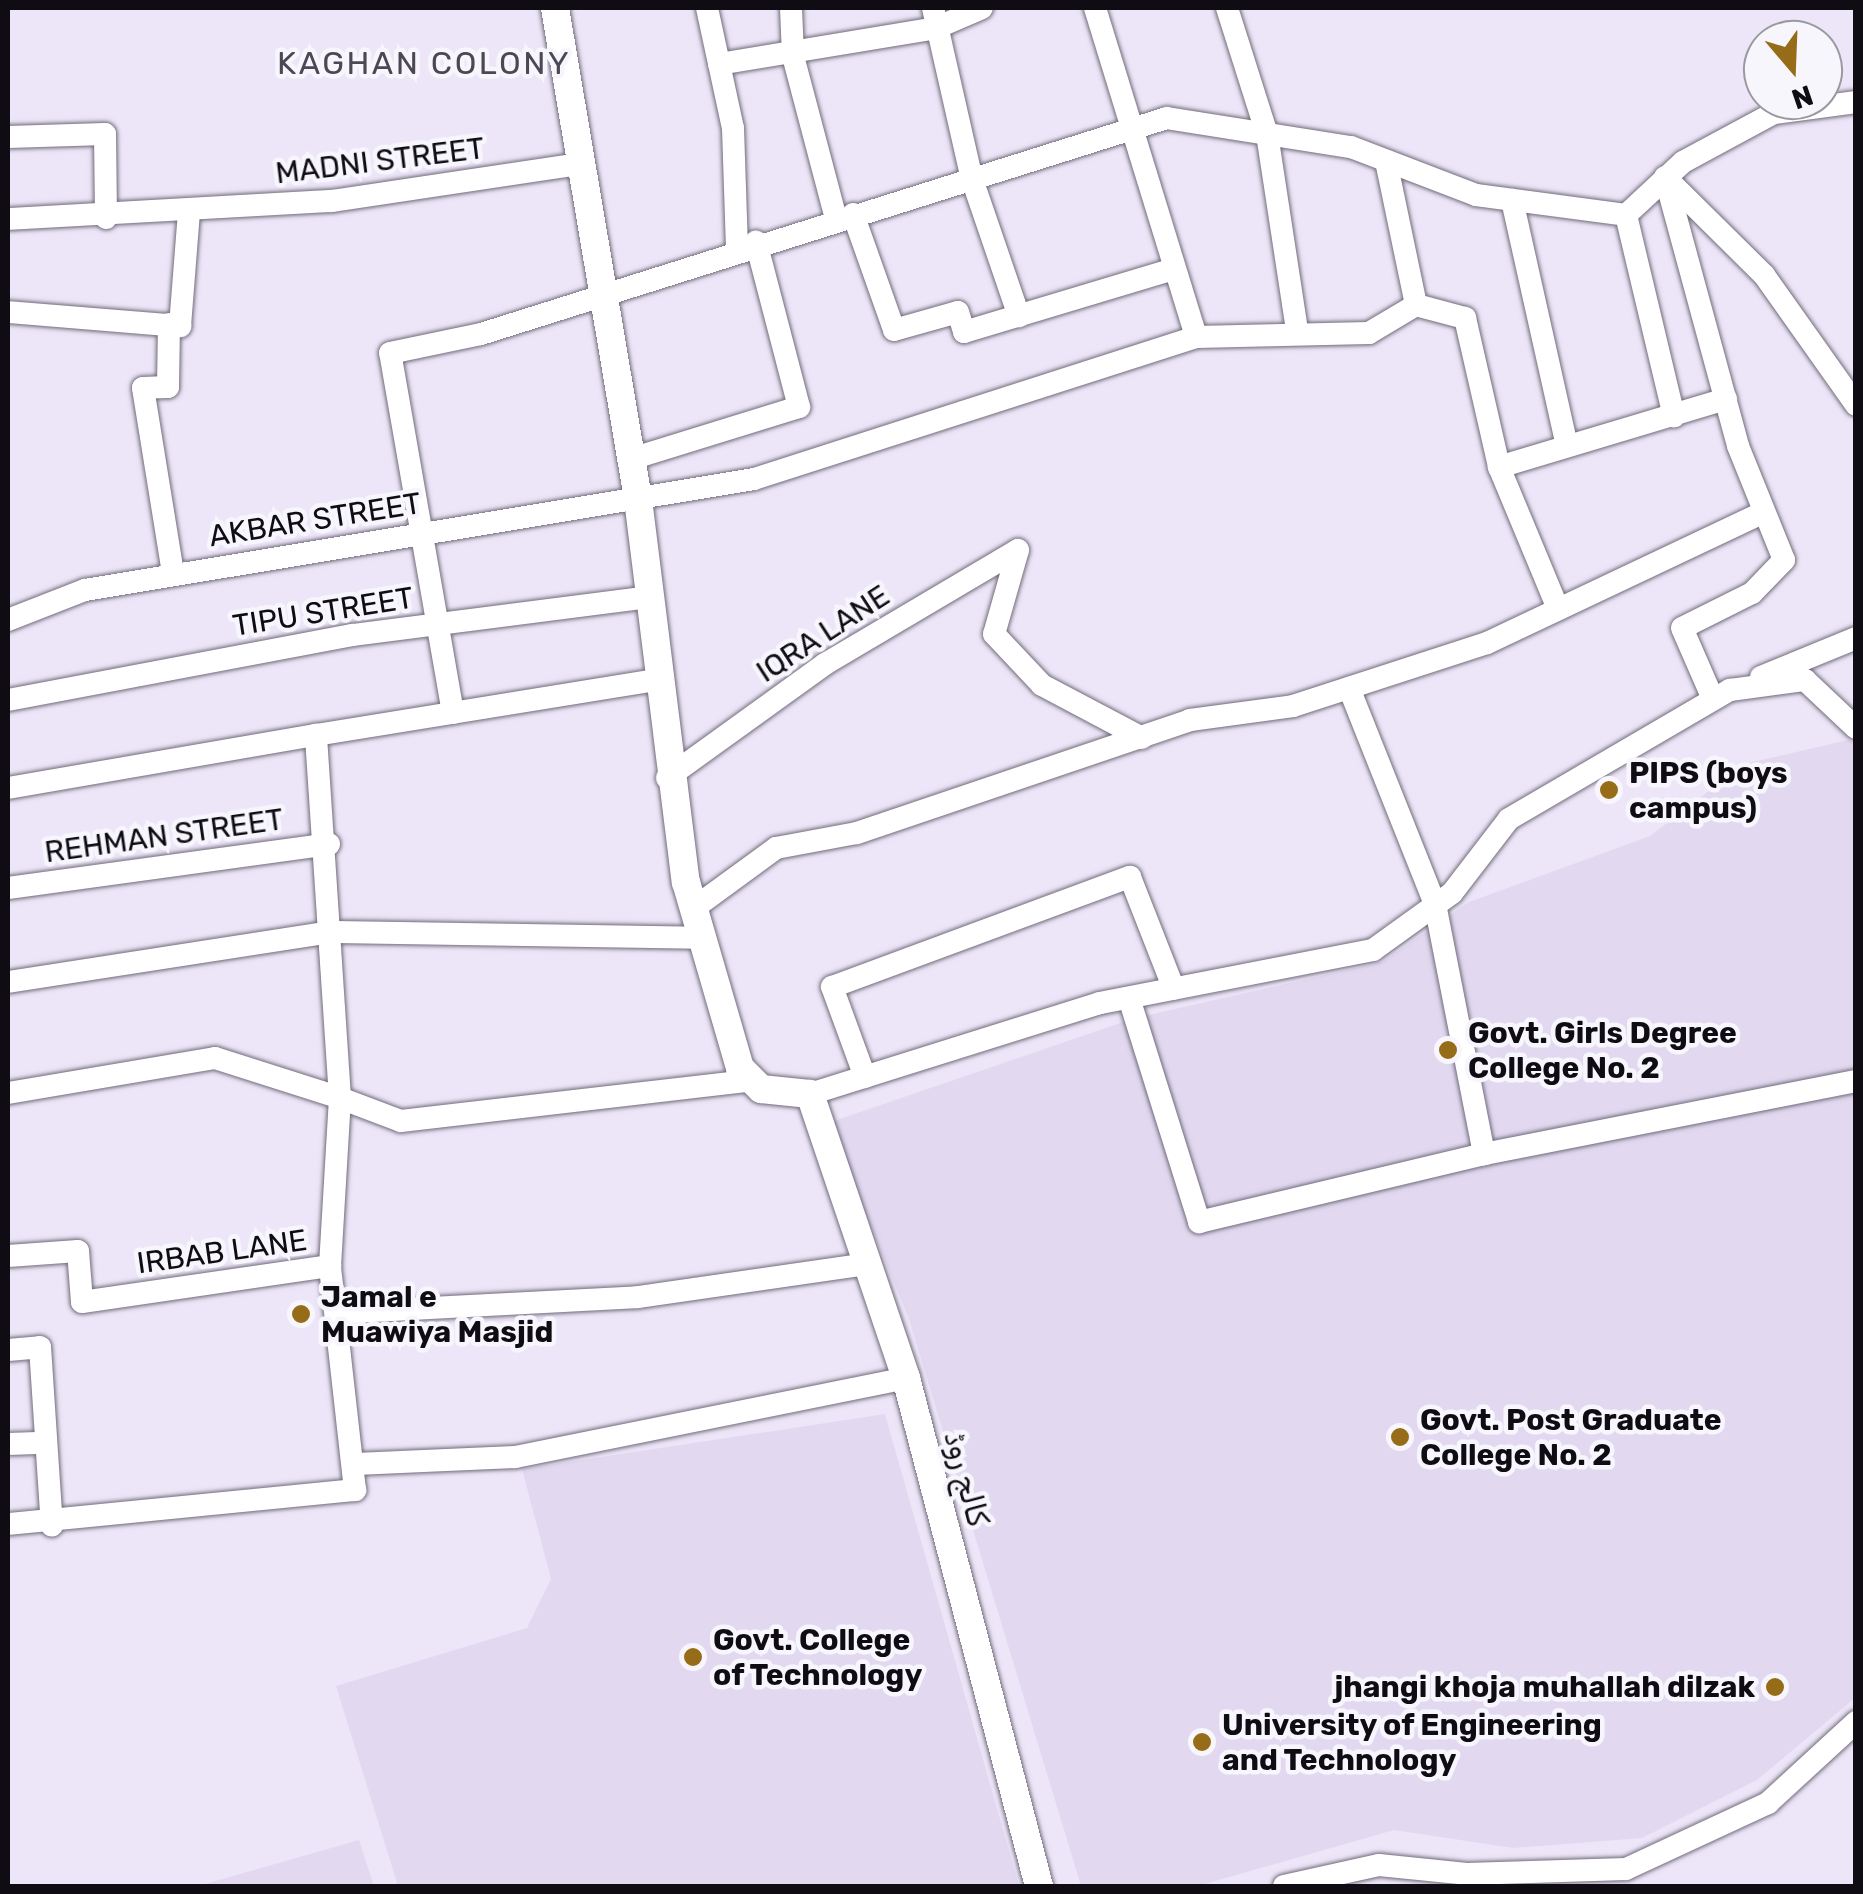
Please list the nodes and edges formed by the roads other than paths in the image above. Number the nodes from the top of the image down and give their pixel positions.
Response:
1 (555, 8) edge
2 (707, 8) edge
3 (792, 8) edge
4 (982, 8) edge
5 (1096, 8) edge
6 (1227, 8) edge
7 (934, 18) edge
8 (794, 56) junction
9 (719, 64) junction
10 (1856, 102) edge
11 (1130, 132) junction
12 (1267, 134) junction
13 (8, 138) edge
14 (1386, 161) junction
15 (578, 164) junction
16 (1665, 177) junction
17 (972, 179) junction
18 (1512, 200) junction
19 (189, 212) junction
20 (1626, 214) junction
21 (844, 216) junction
22 (106, 218) junction
23 (8, 219) edge
24 (747, 245) junction
25 (1174, 269) junction
26 (600, 289) junction
27 (1416, 305) junction
28 (8, 312) edge
29 (1018, 316) junction
30 (169, 324) junction
31 (1297, 330) junction
32 (1196, 338) junction
33 (1726, 399) junction
34 (1856, 404) edge
35 (1674, 416) junction
36 (1566, 442) junction
37 (631, 459) junction
38 (1499, 467) junction
39 (638, 499) junction
40 (1764, 512) junction
41 (423, 532) junction
42 (173, 574) junction
43 (650, 598) junction
44 (1558, 609) junction
45 (8, 620) edge
46 (438, 624) junction
47 (1856, 638) edge
48 (656, 680) junction
49 (1349, 688) junction
50 (1721, 695) junction
51 (8, 700) edge
52 (454, 713) junction
53 (1856, 728) edge
54 (316, 735) junction
55 (1142, 738) junction
56 (667, 778) junction
57 (8, 788) edge
58 (329, 844) junction
59 (8, 888) edge
60 (1435, 904) junction
61 (694, 908) junction
62 (330, 932) junction
63 (704, 938) junction
64 (8, 982) edge
65 (1174, 989) junction
66 (1129, 998) junction
67 (865, 1077) junction
68 (748, 1081) junction
69 (1856, 1081) edge
70 (8, 1092) edge
71 (810, 1094) junction
72 (340, 1098) junction
73 (1484, 1154) junction
74 (8, 1256) edge
75 (868, 1264) junction
76 (330, 1266) junction
77 (336, 1313) junction
78 (8, 1350) edge
79 (906, 1378) junction
80 (44, 1443) junction
81 (8, 1444) edge
82 (354, 1464) junction
83 (8, 1524) edge
84 (52, 1526) junction
85 (1856, 1722) edge
86 (1040, 1886) edge
87 (1284, 1886) edge

1 - 15 street
2 - 9 street
3 - 8 street
4 - 7 street
5 - 11 street
6 - 12 street
7 - 8 street
7 - 17 street
8 - 9 street
8 - 21 street
9 - 24 street
10 - 16 street
11 - 12 street
11 - 17 street
11 - 25 street
12 - 14 street
12 - 31 street
13 - 22 street
14 - 18 street
14 - 27 street
15 - 19 street, MADNI STREET
15 - 26 street
16 - 20 street
16 - 33 street
16 - 34 street
17 - 21 street
17 - 29 street
18 - 20 street
18 - 36 street
19 - 22 street, MADNI STREET
19 - 30 street
20 - 35 street
21 - 24 street
21 - 29 street
22 - 23 street, MADNI STREET
24 - 26 street
24 - 37 street
25 - 29 street
25 - 32 street
26 - 37 street
26 - 41 street
27 - 31 street, AKBAR STREET
27 - 38 street
28 - 30 street
30 - 42 street
31 - 32 street, AKBAR STREET
32 - 39 street, AKBAR STREET
33 - 35 street
33 - 40 street
35 - 36 street
36 - 38 street
37 - 39 street
38 - 44 street
39 - 41 street, AKBAR STREET
39 - 43 street
40 - 44 street
40 - 50 street
41 - 42 street, AKBAR STREET
41 - 46 street
42 - 45 street, AKBAR STREET
43 - 46 street, TIPU STREET
43 - 48 street
44 - 49 street
46 - 51 street, TIPU STREET
46 - 52 street
47 - 50 street
48 - 52 street
48 - 56 street
49 - 55 street
49 - 60 street
50 - 53 street
50 - 60 street
52 - 54 street
54 - 57 street
54 - 58 street, IRBAB LANE
55 - 56 street, IQRA LANE
55 - 61 street
56 - 61 street
58 - 59 street, REHMAN STREET
58 - 62 street, IRBAB LANE
60 - 65 street
60 - 73 street
61 - 63 street
62 - 63 street
62 - 64 street
62 - 72 street, IRBAB LANE
63 - 68 street
65 - 66 street
65 - 67 street
66 - 67 street
66 - 73 street
67 - 71 street
68 - 71 street
68 - 72 street
69 - 73 street
70 - 72 street
71 - 75 street, کالج روڈ
72 - 76 street, IRBAB LANE
74 - 76 street, IRBAB LANE
75 - 77 street
75 - 79 street, کالج روڈ
76 - 77 street
77 - 82 street
78 - 80 street
79 - 82 street
79 - 86 street, کالج روڈ
80 - 81 street
80 - 84 street
82 - 84 street
83 - 84 street
85 - 87 street

